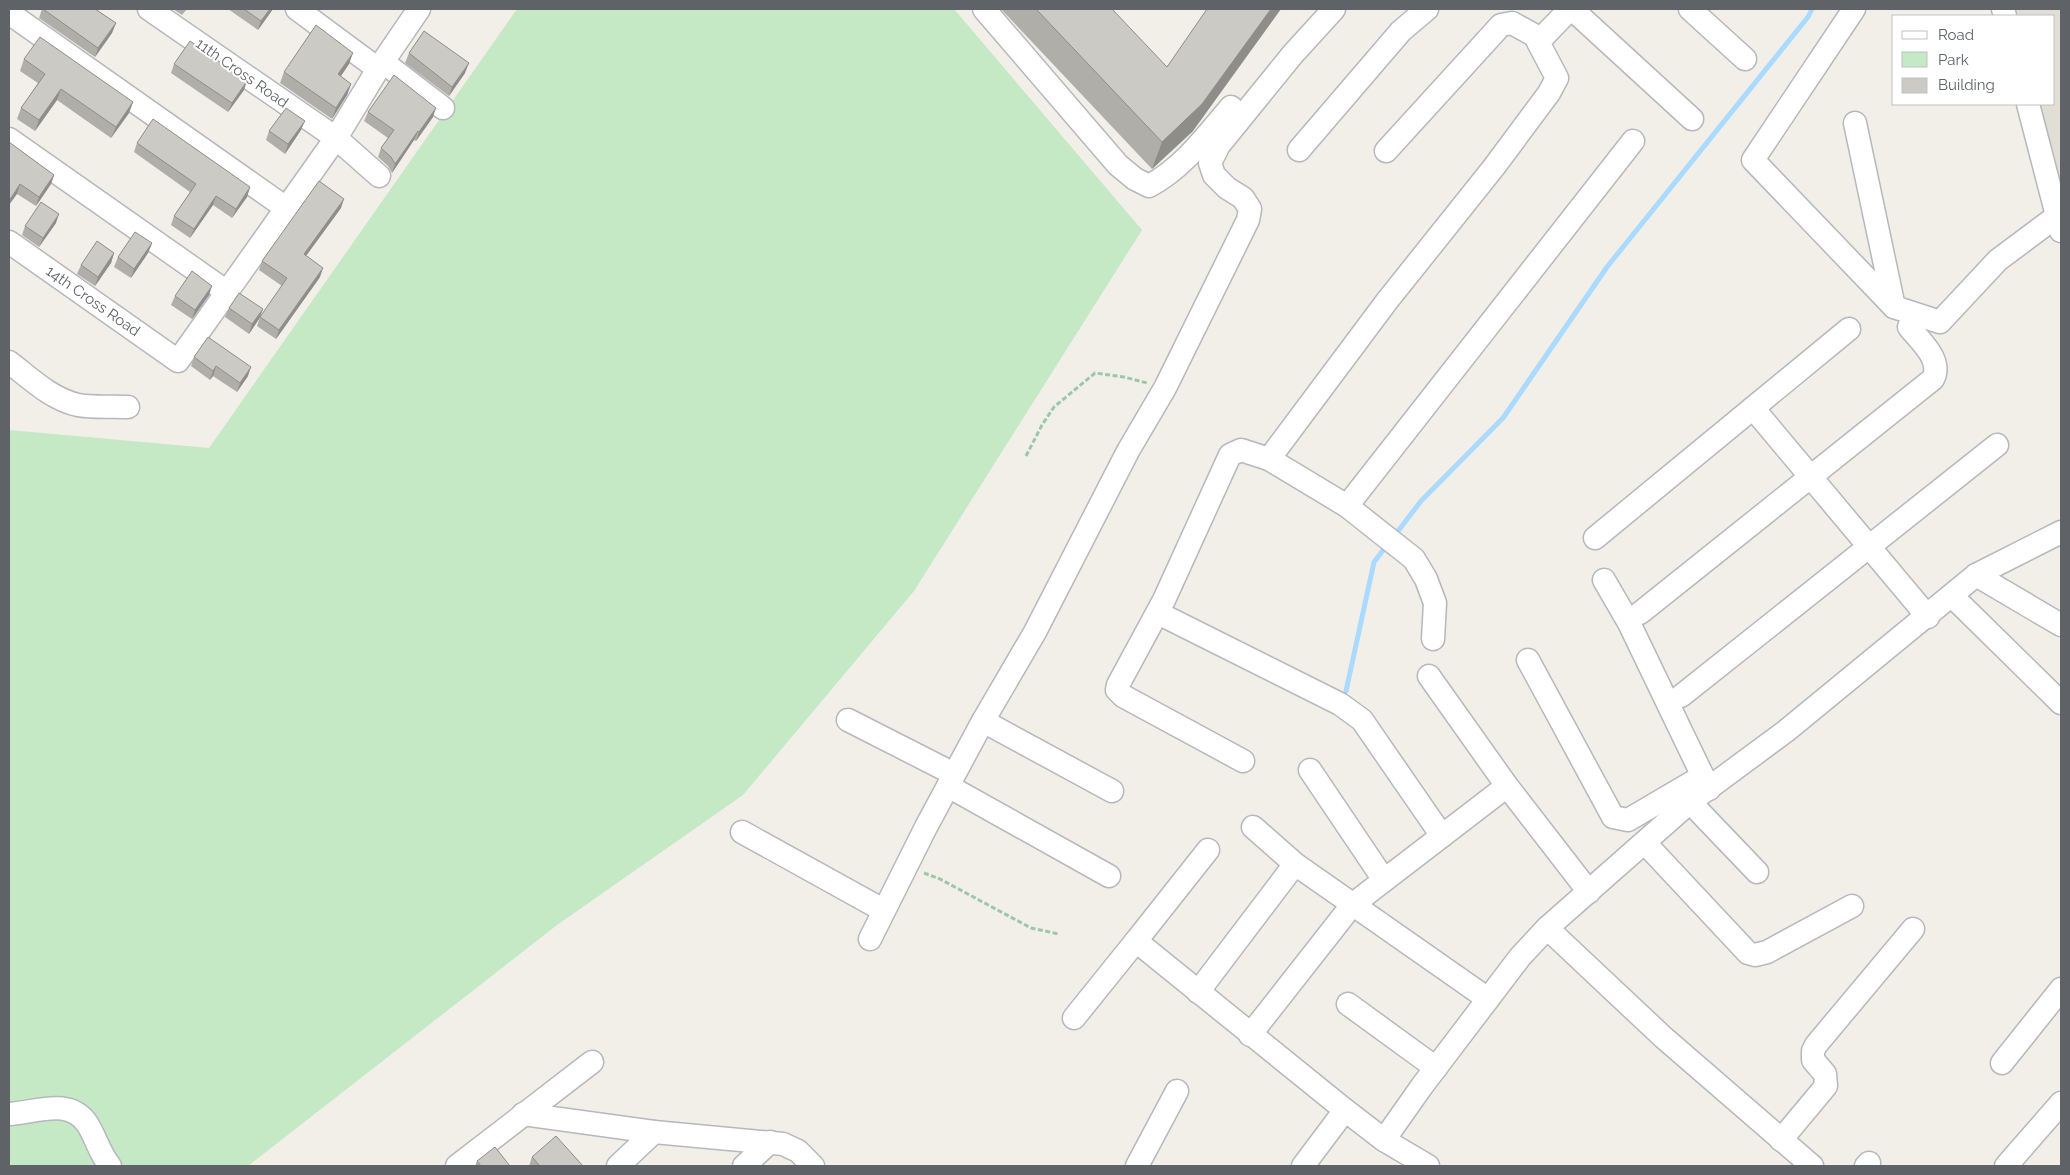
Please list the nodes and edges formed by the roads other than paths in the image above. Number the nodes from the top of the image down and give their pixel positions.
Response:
1 (149, 9) edge
2 (297, 9) edge
3 (419, 9) edge
4 (984, 9) edge
5 (1313, 9) edge
6 (1334, 9) edge
7 (1427, 9) edge
8 (1571, 9) edge
9 (1690, 9) edge
10 (1854, 9) edge
11 (9, 13) edge
12 (1541, 39) junction
13 (1745, 59) dead end
14 (380, 65) junction
15 (2028, 105) edge
16 (443, 108) dead end
17 (1692, 119) dead end
18 (1855, 123) dead end
19 (336, 138) junction
20 (9, 139) edge
21 (1633, 141) dead end
22 (1299, 150) dead end
23 (1386, 151) dead end
24 (378, 176) dead end
25 (286, 208) junction
26 (2059, 224) edge
27 (9, 242) edge
28 (227, 292) junction
29 (1894, 306) junction
30 (1909, 327) dead end
31 (1849, 329) dead end
32 (9, 362) edge
33 (128, 407) dead end
34 (1753, 408) junction
35 (1997, 445) dead end
36 (1269, 459) junction
37 (1810, 476) junction
38 (1347, 506) junction
39 (2061, 532) edge
40 (1595, 538) dead end
41 (1869, 547) junction
42 (1976, 575) junction
43 (1604, 580) dead end
44 (1952, 596) junction
45 (1158, 613) junction
46 (1640, 613) dead end
47 (1928, 617) junction
48 (2060, 621) edge
49 (1433, 639) dead end
50 (1528, 660) dead end
51 (1429, 676) dead end
52 (1682, 696) dead end
53 (2061, 703) edge
54 (848, 720) dead end
55 (983, 720) junction
56 (1242, 761) dead end
57 (1310, 770) dead end
58 (951, 779) junction
59 (1706, 782) junction
60 (1507, 786) junction
61 (1112, 791) dead end
62 (1690, 802) junction
63 (1253, 827) dead end
64 (742, 832) dead end
65 (1442, 836) junction
66 (1644, 843) junction
67 (1208, 850) dead end
68 (1295, 864) junction
69 (1757, 872) dead end
70 (1109, 876) dead end
71 (1384, 880) junction
72 (1589, 892) junction
73 (1352, 904) junction
74 (1852, 906) dead end
75 (883, 910) junction
76 (1547, 928) junction
77 (1914, 929) dead end
78 (870, 939) dead end
79 (1136, 941) junction
80 (1198, 992) junction
81 (2060, 992) edge
82 (1488, 999) junction
83 (1348, 1004) dead end
84 (1074, 1018) dead end
85 (1250, 1035) junction
86 (592, 1062) dead end
87 (2002, 1063) dead end
88 (1436, 1068) junction
89 (1177, 1091) dead end
90 (1345, 1110) junction
91 (9, 1114) edge
92 (524, 1114) junction
93 (2057, 1115) edge
94 (654, 1132) junction
95 (1384, 1140) junction
96 (1782, 1140) junction
97 (770, 1142) junction
98 (460, 1165) edge
99 (110, 1166) edge
100 (618, 1166) edge
101 (744, 1166) edge
102 (813, 1166) edge
103 (1137, 1166) edge
104 (1303, 1166) edge
105 (1428, 1166) edge
106 (1812, 1166) edge
107 (2006, 1166) edge

1 - 19 street, 11th Cross Road
2 - 14 street
3 - 14 street
4 - 5 street
6 - 55 street
7 - 22 street
8 - 12 street
8 - 17 street
9 - 13 street
10 - 29 street
11 - 25 street
12 - 23 street
12 - 36 street
14 - 16 street
14 - 19 street
15 - 26 street
18 - 29 street
19 - 24 street, 11th Cross Road
19 - 25 street
20 - 28 street
21 - 38 street
25 - 28 street
26 - 29 street
27 - 28 street, 14th Cross Road
30 - 37 street
31 - 34 street
32 - 33 street
34 - 37 street
34 - 40 street
35 - 41 street
36 - 38 street
36 - 45 street
37 - 41 street
37 - 46 street
38 - 49 street
39 - 42 street
41 - 47 street
41 - 52 street
42 - 44 street
42 - 48 street
43 - 59 street
44 - 47 street
44 - 53 street
45 - 56 street
45 - 65 street
47 - 59 street
50 - 59 street
51 - 60 street
54 - 58 street
55 - 58 street
55 - 61 street
57 - 71 street
58 - 70 street
58 - 75 street
59 - 62 street
60 - 65 street
60 - 72 street
62 - 66 street
62 - 69 street
63 - 68 street
64 - 75 street
65 - 71 street
66 - 72 street
66 - 74 street
67 - 79 street
68 - 73 street
68 - 80 street
71 - 73 street
72 - 76 street
73 - 82 street
73 - 85 street
75 - 78 street
76 - 82 street
76 - 96 street
77 - 96 street
79 - 80 street
79 - 84 street
80 - 85 street
81 - 87 street
82 - 88 street
83 - 88 street
85 - 90 street
86 - 92 street
88 - 95 street
89 - 103 street
90 - 95 street
90 - 104 street
91 - 99 street
92 - 94 street
92 - 98 street
93 - 107 street
94 - 97 street
94 - 100 street
95 - 105 street
96 - 106 street
97 - 101 street
97 - 102 street

